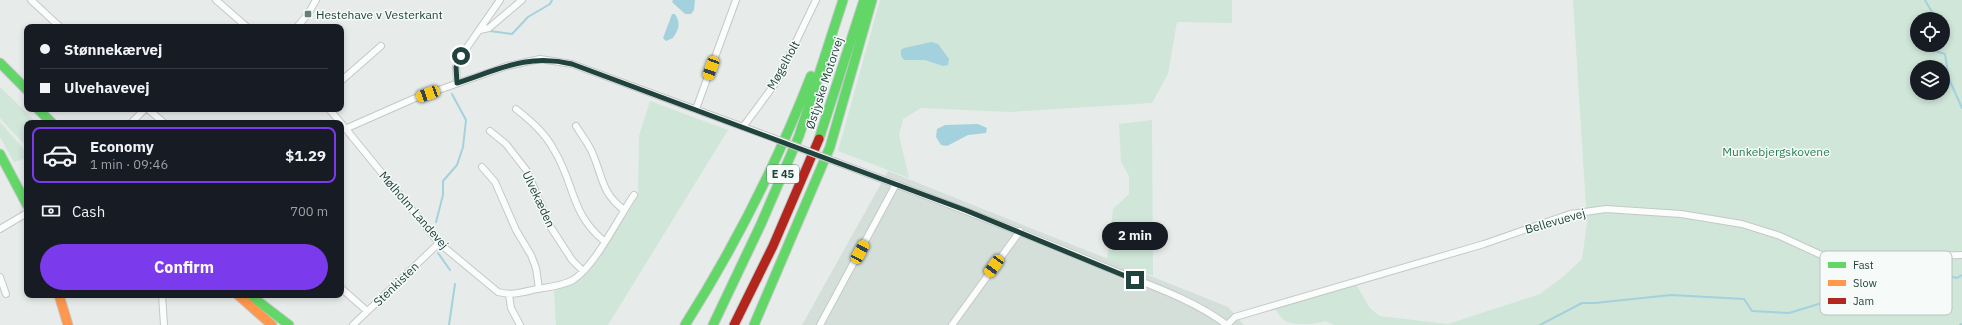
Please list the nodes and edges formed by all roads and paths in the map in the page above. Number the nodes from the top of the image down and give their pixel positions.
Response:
1 (31, 0) edge
2 (216, 0) edge
3 (316, 0) edge
4 (500, 0) edge
5 (522, 0) edge
6 (736, 0) edge
7 (816, 0) edge
8 (843, 0) edge
9 (864, 0) edge
10 (872, 0) edge
11 (837, 17) junction
12 (57, 24) edge
13 (244, 24) edge
14 (300, 24) edge
15 (480, 30) junction
16 (381, 46) dead end
17 (0, 63) edge
18 (0, 71) edge
19 (344, 78) edge
20 (457, 83) junction
21 (24, 87) edge
22 (24, 95) edge
23 (516, 109) dead end
24 (696, 109) junction
25 (41, 112) edge
26 (48, 112) edge
27 (143, 112) edge
28 (151, 112) edge
29 (331, 112) edge
30 (49, 120) edge
31 (56, 120) edge
32 (134, 120) edge
33 (160, 120) edge
34 (338, 120) edge
35 (344, 124) edge
36 (576, 126) dead end
37 (344, 127) edge
38 (743, 127) junction
39 (490, 131) dead end
40 (0, 154) edge
41 (482, 167) dead end
42 (896, 184) junction
43 (634, 195) dead end
44 (24, 199) edge
45 (624, 210) junction
46 (24, 215) edge
47 (0, 229) edge
48 (1020, 231) junction
49 (604, 241) junction
50 (439, 243) junction
51 (1820, 254) edge
52 (1952, 255) edge
53 (1962, 255) edge
54 (583, 271) junction
55 (0, 276) edge
56 (539, 289) junction
57 (344, 291) edge
58 (6, 294) dead end
59 (509, 295) junction
60 (60, 298) edge
61 (162, 298) edge
62 (241, 298) edge
63 (254, 298) edge
64 (367, 311) junction
65 (68, 325) edge
66 (164, 325) edge
67 (272, 325) edge
68 (289, 325) edge
69 (353, 325) edge
70 (520, 325) edge
71 (685, 325) edge
72 (713, 325) edge
73 (734, 325) edge
74 (754, 325) edge
75 (820, 325) edge
76 (952, 325) edge
77 (1227, 325) edge

1 - 12 street
2 - 13 street
3 - 14 street
4 - 15 street
5 - 15 street
6 - 24 street
7 - 38 street, Møgelholt
8 - 11 main road, Østjyske Motorvej / E 45
9 - 73 main road, Østjyske Motorvej / E 45
10 - 74 main road
11 - 71 main road
11 - 72 main road, Østjyske Motorvej / E 45
15 - 20 street
16 - 19 street
17 - 21 main road
18 - 22 main road
20 - 24 street
20 - 35 street
23 - 49 street
24 - 38 street
25 - 30 main road
26 - 31 main road
27 - 32 street
28 - 33 street
29 - 34 street, Mølholm Landevej
36 - 45 street
37 - 50 street, Mølholm Landevej
38 - 42 street, bridge
39 - 54 street, Ulvekæden
40 - 44 main road
41 - 56 street
42 - 48 street
42 - 75 street
43 - 45 street
45 - 49 street
46 - 47 street
48 - 76 street
48 - 77 street
49 - 54 street
50 - 59 street, Mølholm Landevej
50 - 64 street, Stenkisten
51 - 77 street, Bellevuevej
52 - 53 street, Bellevuevej
54 - 56 street
55 - 58 street
56 - 59 street
57 - 64 street
59 - 70 street
60 - 65 main road
61 - 66 street
62 - 67 main road
63 - 68 main road
64 - 69 street, Stenkisten

